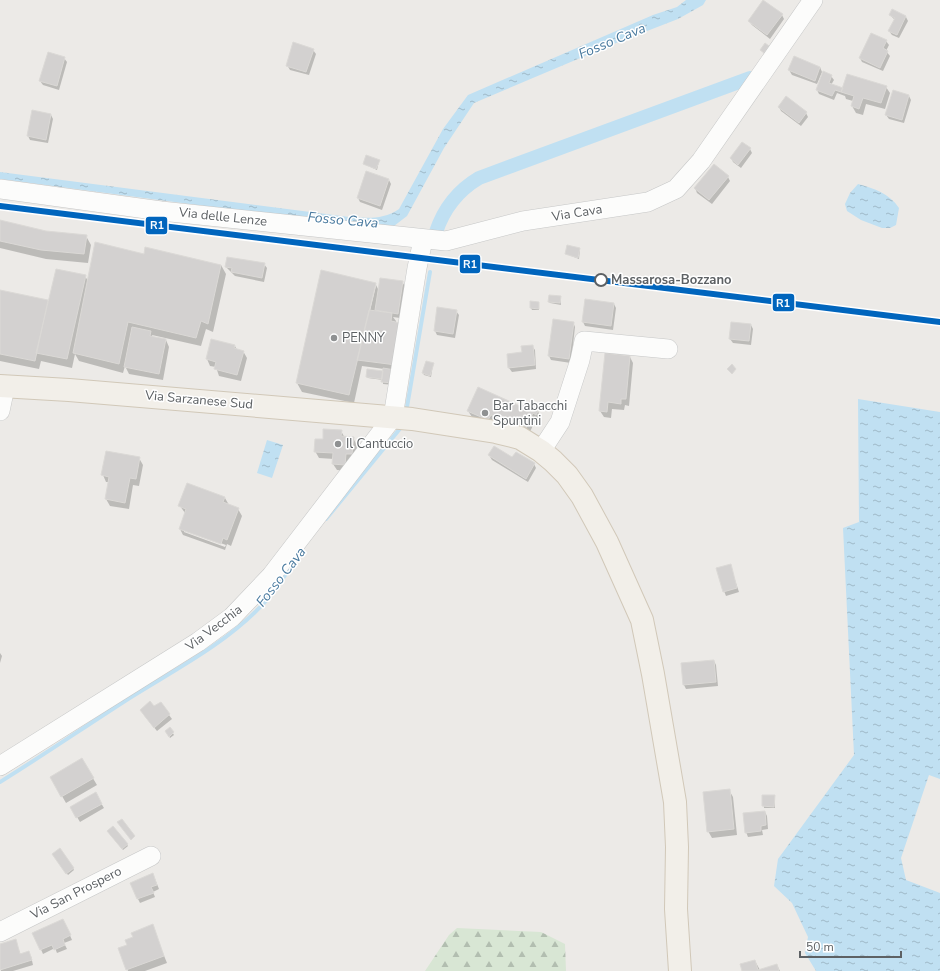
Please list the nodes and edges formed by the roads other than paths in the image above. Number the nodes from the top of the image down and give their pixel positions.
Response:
1 (813, 0) edge
2 (0, 189) edge
3 (423, 240) junction
4 (668, 349) dead end
5 (3, 387) edge
6 (0, 411) edge
7 (401, 418) junction
8 (541, 451) junction
9 (0, 766) edge
10 (151, 856) dead end
11 (0, 932) edge
12 (680, 971) edge

1 - 3 street, Via Cava
2 - 3 street, Via delle Lenze
3 - 7 street
4 - 8 street
5 - 6 street
5 - 7 main road, Via Sarzanese Sud
7 - 8 main road, Via Sarzanese Sud
7 - 9 street, Via Vecchia
8 - 12 main road, Via Sarzanese Sud
10 - 11 street, Via San Prospero

